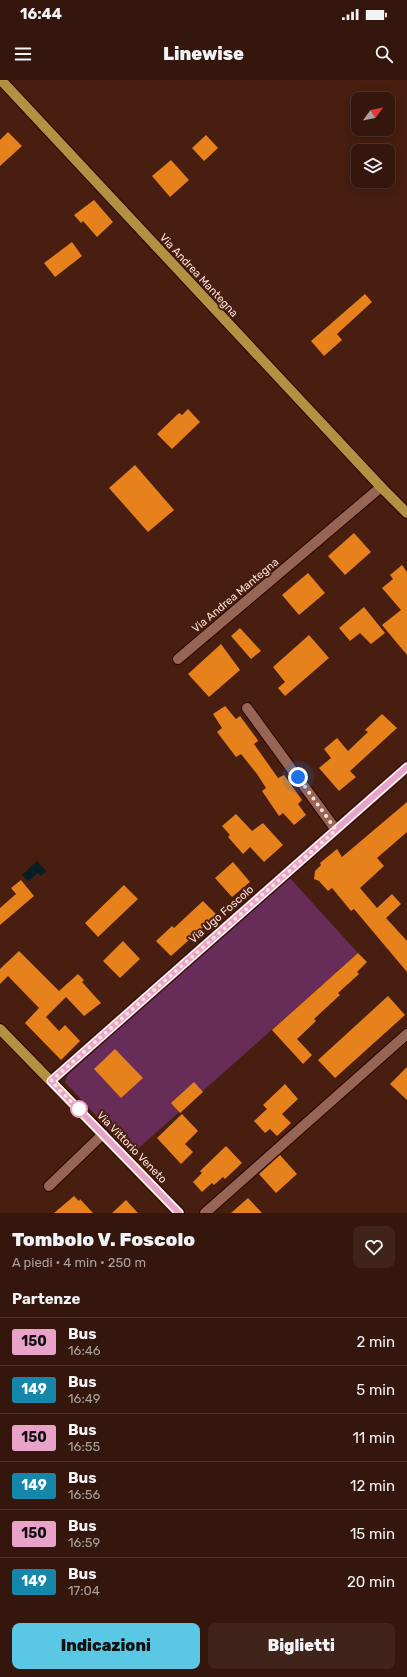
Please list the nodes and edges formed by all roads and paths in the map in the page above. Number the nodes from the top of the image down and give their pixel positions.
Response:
1 (1, 80) edge
2 (381, 487) junction
3 (407, 513) edge
4 (178, 659) dead end
5 (246, 708) dead end
6 (407, 767) edge
7 (336, 830) junction
8 (0, 1029) edge
9 (407, 1034) edge
10 (51, 1081) junction
11 (103, 1134) junction
12 (49, 1186) dead end
13 (179, 1213) edge
14 (205, 1213) edge

1 - 2 main road, Via Andrea Mantegna
2 - 3 main road, Via Andrea Mantegna
2 - 4 street, Via Andrea Mantegna
5 - 7 street
6 - 7 street, Via Ugo Foscolo
7 - 10 street, Via Ugo Foscolo
8 - 10 main road, Via Vittorio Veneto
9 - 14 street
10 - 11 main road, Via Vittorio Veneto
11 - 12 street
11 - 13 main road, Via Vittorio Veneto

